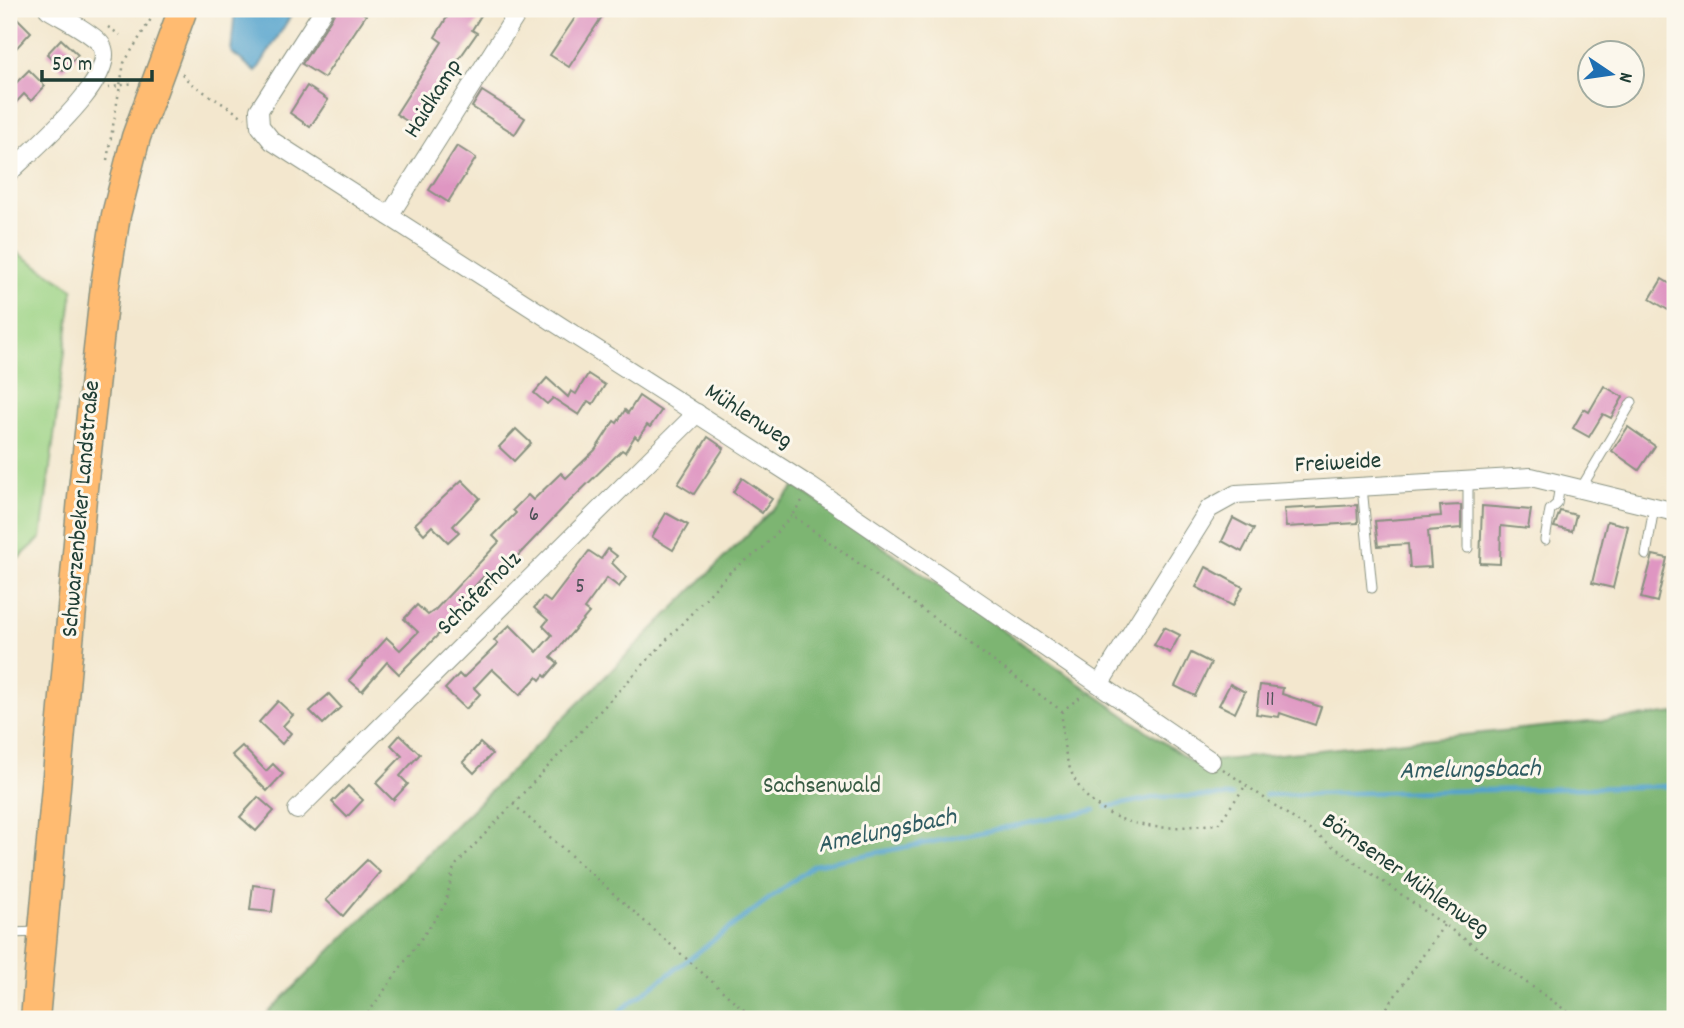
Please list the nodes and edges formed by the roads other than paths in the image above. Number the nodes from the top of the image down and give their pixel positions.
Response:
1 (48, 9) edge
2 (183, 9) edge
3 (324, 9) edge
4 (520, 9) edge
5 (9, 173) edge
6 (389, 216) junction
7 (1632, 402) dead end
8 (697, 413) junction
9 (1468, 481) junction
10 (1560, 484) junction
11 (1362, 487) junction
12 (1580, 489) junction
13 (1654, 507) junction
14 (1675, 512) edge
15 (1545, 540) dead end
16 (1468, 548) dead end
17 (1646, 555) dead end
18 (1372, 588) dead end
19 (1100, 683) junction
20 (1211, 761) road end
21 (297, 810) dead end
22 (44, 932) junction
23 (9, 933) edge
24 (35, 1019) edge

1 - 5 street
2 - 22 main road, Schwarzenbeker Landstraße
3 - 6 street, Mühlenweg
4 - 6 street, Haidkamp
6 - 8 street, Mühlenweg
7 - 12 lane
8 - 19 street, Mühlenweg
8 - 21 street, Schäferholz
9 - 10 street, Freiweide
9 - 11 street, Freiweide
9 - 16 lane
10 - 12 street, Freiweide
10 - 15 lane
11 - 18 lane
11 - 19 street, Freiweide
12 - 13 street, Freiweide
13 - 14 street, Freiweide
13 - 17 lane
19 - 20 street, Mühlenweg
22 - 23 lane
22 - 24 main road, Schwarzenbeker Landstraße

